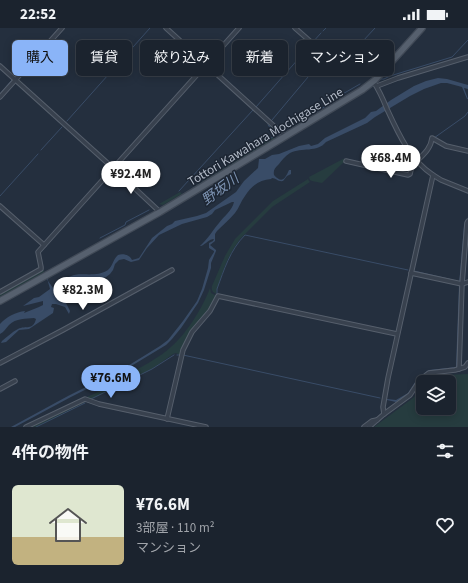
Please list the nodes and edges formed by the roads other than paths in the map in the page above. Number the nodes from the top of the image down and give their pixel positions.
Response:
1 (62, 28) edge
2 (166, 28) edge
3 (239, 28) edge
4 (295, 28) edge
5 (422, 28) edge
6 (179, 40) edge
7 (309, 40) edge
8 (224, 44) edge
9 (468, 57) edge
10 (0, 66) edge
11 (195, 76) edge
12 (219, 76) edge
13 (15, 80) junction
14 (373, 81) junction
15 (378, 88) junction
16 (0, 97) edge
17 (285, 136) junction
18 (468, 151) edge
19 (415, 159) junction
20 (346, 161) dead end
21 (113, 168) junction
22 (432, 175) junction
23 (468, 191) edge
24 (0, 206) edge
25 (160, 212) junction
26 (468, 221) edge
27 (44, 245) junction
28 (172, 270) dead end
29 (410, 273) junction
30 (468, 282) edge
31 (462, 284) junction
32 (0, 292) edge
33 (0, 301) edge
34 (397, 334) junction
35 (0, 363) edge
36 (468, 363) edge
37 (459, 369) junction
38 (15, 381) dead end
39 (0, 389) edge
40 (384, 414) junction
41 (167, 419) junction
42 (377, 420) junction
43 (26, 427) edge
44 (206, 427) edge
45 (364, 427) edge
46 (369, 427) edge

1 - 13 street
2 - 6 street
3 - 8 street
4 - 7 street
5 - 14 main road, Tottori Kawahara Mochigase Line
9 - 15 street
10 - 13 street
11 - 21 street
12 - 17 street
13 - 16 street
13 - 21 street
14 - 15 street
14 - 17 main road, Tottori Kawahara Mochigase Line
15 - 19 street
17 - 25 main road, Tottori Kawahara Mochigase Line
18 - 19 street
19 - 20 street
19 - 22 street
21 - 25 street
21 - 27 street
22 - 23 street
22 - 29 street
24 - 27 street
25 - 33 main road, Tottori Kawahara Mochigase Line
26 - 31 street
27 - 32 street
28 - 35 street
29 - 31 street
29 - 34 street
30 - 31 street
31 - 37 street
34 - 40 street
34 - 41 street
36 - 37 street
37 - 40 street
38 - 39 street
40 - 42 street
41 - 43 street
41 - 44 street
42 - 45 street
42 - 46 street

